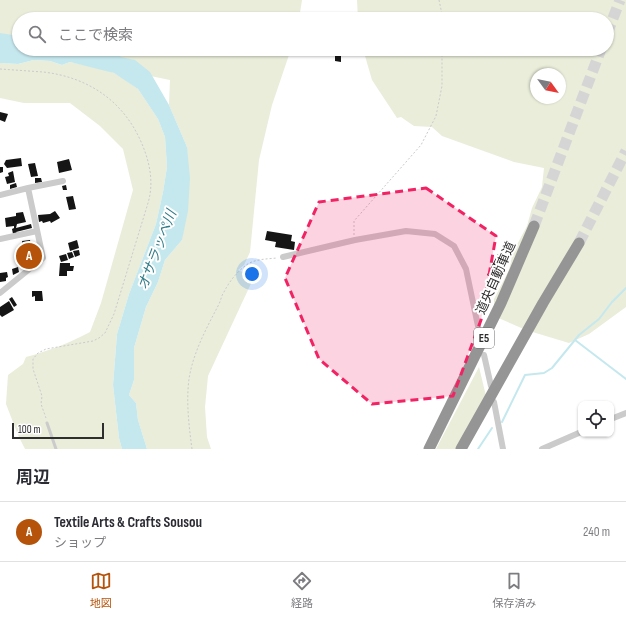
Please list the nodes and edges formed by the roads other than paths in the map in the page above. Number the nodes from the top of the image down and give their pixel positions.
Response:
1 (63, 181) dead end
2 (28, 188) junction
3 (0, 195) edge
4 (534, 226) tunnel mouth
5 (37, 231) junction
6 (0, 239) edge
7 (579, 243) tunnel mouth
8 (283, 257) road end
9 (0, 293) edge
10 (479, 331) dead end
11 (484, 355) dead end
12 (491, 386) dead end
13 (494, 402) dead end
14 (626, 413) edge
15 (614, 418) edge
16 (47, 423) road end
17 (578, 433) edge
18 (56, 449) edge
19 (429, 449) edge
20 (461, 449) edge
21 (503, 449) edge
22 (542, 449) edge

1 - 2 street
2 - 3 street
2 - 5 street
4 - 19 highway, 道央自動車道 / E5
5 - 6 street
5 - 9 street
7 - 20 highway
8 - 10 street
11 - 12 street
13 - 21 street
14 - 15 street
16 - 18 lane
17 - 22 street

